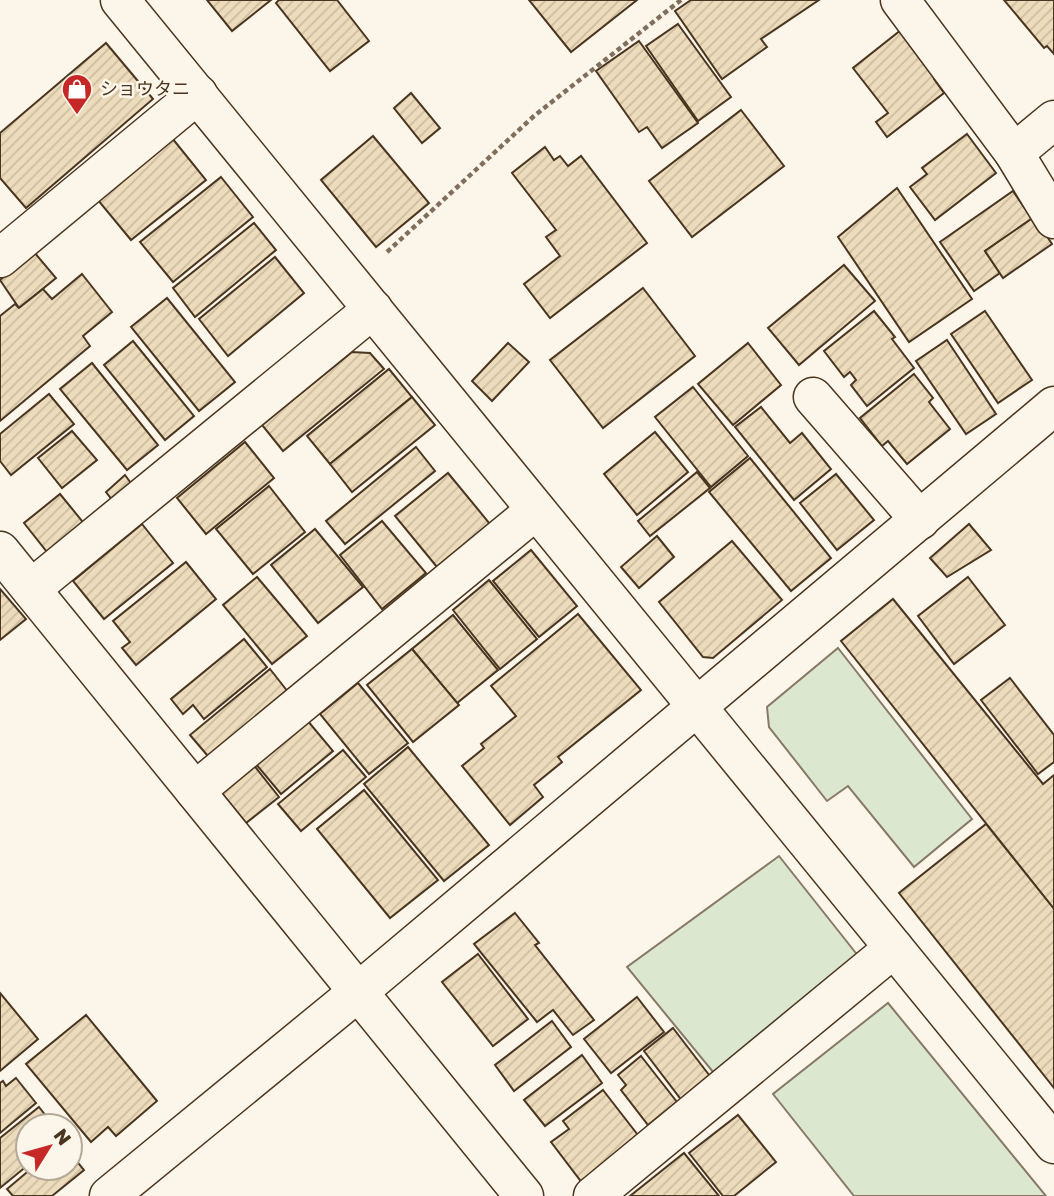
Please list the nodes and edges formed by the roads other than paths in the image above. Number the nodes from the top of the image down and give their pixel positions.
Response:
1 (120, 0) edge
2 (900, 0) edge
3 (198, 94) junction
4 (1054, 120) edge
5 (1014, 153) junction
6 (1054, 219) edge
7 (0, 258) edge
8 (363, 296) junction
9 (813, 397) dead end
10 (1054, 406) edge
11 (536, 510) junction
12 (920, 520) junction
13 (0, 551) edge
14 (30, 589) junction
15 (697, 708) junction
16 (195, 791) junction
17 (894, 948) junction
18 (358, 992) junction
19 (1054, 1144) edge
20 (109, 1196) edge
21 (524, 1196) edge
22 (593, 1196) edge

1 - 3 street
2 - 5 street
3 - 7 street
3 - 8 street
4 - 5 street
5 - 6 street
8 - 11 street
8 - 14 street
9 - 12 street
10 - 12 street
11 - 15 street
11 - 16 street
12 - 15 street
13 - 14 street
14 - 16 street
15 - 17 street
15 - 18 street
16 - 18 street
17 - 19 street
17 - 22 street
18 - 20 street
18 - 21 street

